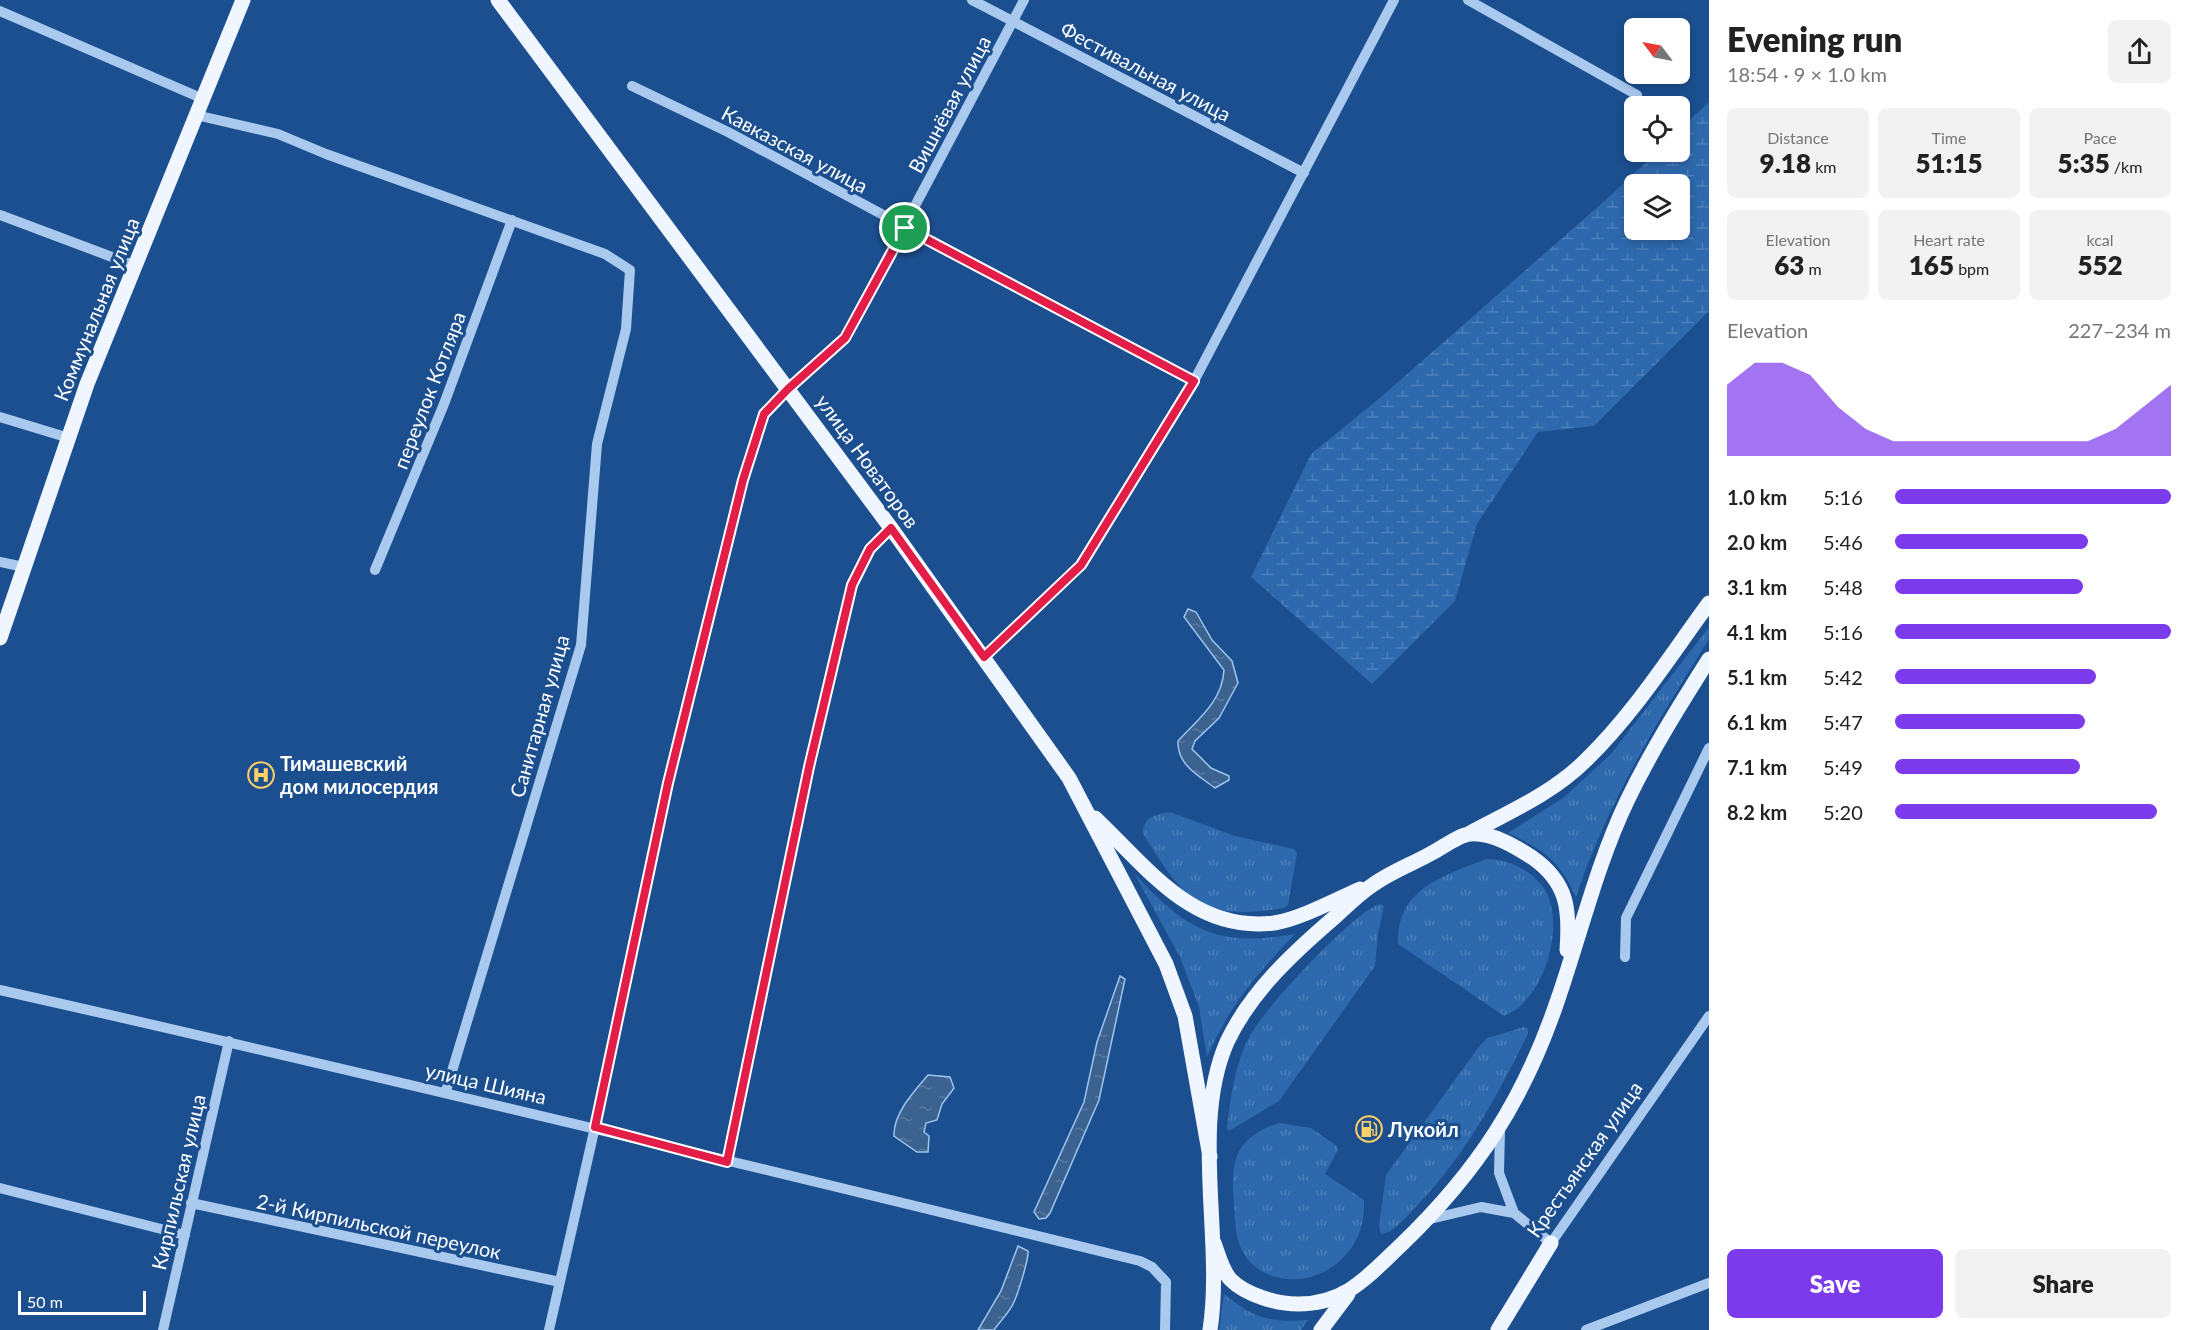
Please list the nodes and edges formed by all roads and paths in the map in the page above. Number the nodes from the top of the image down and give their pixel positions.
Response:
1 (243, 0) edge
2 (498, 0) edge
3 (972, 0) edge
4 (1024, 0) edge
5 (1394, 0) edge
6 (1468, 0) edge
7 (0, 11) edge
8 (1013, 22) junction
9 (632, 86) dead end
10 (1637, 95) dead end
11 (201, 98) junction
12 (196, 115) junction
13 (1304, 173) junction
14 (0, 215) edge
15 (512, 220) junction
16 (905, 228) junction
17 (136, 266) junction
18 (1194, 381) junction
19 (788, 389) junction
20 (0, 417) edge
21 (69, 438) junction
22 (891, 528) junction
23 (0, 562) edge
24 (24, 567) junction
25 (375, 570) dead end
26 (1709, 603) edge
27 (0, 638) edge
28 (984, 657) junction
29 (1709, 659) edge
30 (1709, 748) edge
31 (1086, 810) junction
32 (1470, 833) junction
33 (1374, 884) junction
34 (1625, 957) dead end
35 (1566, 976) junction
36 (0, 990) edge
37 (1709, 1016) edge
38 (229, 1041) junction
39 (446, 1091) junction
40 (595, 1127) junction
41 (1500, 1130) junction
42 (1210, 1157) junction
43 (727, 1162) junction
44 (0, 1188) edge
45 (190, 1203) junction
46 (1514, 1213) junction
47 (1426, 1220) junction
48 (184, 1235) junction
49 (1214, 1243) junction
50 (1551, 1243) junction
51 (560, 1282) junction
52 (1709, 1282) edge
53 (1352, 1289) junction
54 (163, 1330) edge
55 (549, 1330) edge
56 (1165, 1330) edge
57 (1210, 1330) edge
58 (1321, 1330) edge
59 (1498, 1330) edge
60 (1586, 1330) edge

1 - 11 main road, Коммунальная улица
2 - 19 main road, улица Новаторов
3 - 8 street, Фестивальная улица
4 - 8 street, Вишнёвая улица
5 - 13 street
6 - 10 street
7 - 11 street
8 - 13 street, Фестивальная улица
8 - 16 street, Вишнёвая улица
9 - 16 street, Кавказская улица
11 - 12 main road, Коммунальная улица
12 - 15 street
12 - 17 main road, Коммунальная улица
13 - 18 street
14 - 17 street
15 - 25 street, переулок Котляра
15 - 39 street, Санитарная улица
16 - 18 street, Кавказская улица
16 - 19 street, Вишнёвая улица
17 - 21 main road, Коммунальная улица
18 - 28 street
19 - 22 main road, улица Новаторов
19 - 40 street, Вишнёвая улица
20 - 21 street
21 - 24 main road, Коммунальная улица
22 - 28 main road, улица Новаторов
22 - 43 street
23 - 24 street
24 - 27 main road, Коммунальная улица
26 - 32 main road
28 - 31 main road, улица Новаторов
29 - 35 main road
30 - 34 street
31 - 33 main road
31 - 42 main road, улица Новаторов
32 - 33 main road
32 - 35 main road
33 - 42 main road
35 - 41 main road
36 - 38 street, улица Шияна
37 - 50 street, Крестьянская улица
38 - 39 street, улица Шияна
38 - 45 street, Кирпильская улица
39 - 40 street, улица Шияна
40 - 43 street, улица Шияна
40 - 51 street, Вишнёвая улица
41 - 46 street
41 - 47 main road
42 - 49 main road
43 - 56 street, улица Шияна
44 - 48 street
45 - 48 street, Кирпильская улица
45 - 51 street, 2-й Кирпильской переулок
46 - 47 street
46 - 50 street
47 - 53 main road
48 - 54 street, Кирпильская улица
49 - 53 main road
49 - 57 main road
50 - 59 main road, Крестьянская улица
51 - 55 street, Вишнёвая улица
52 - 60 street
53 - 58 main road

